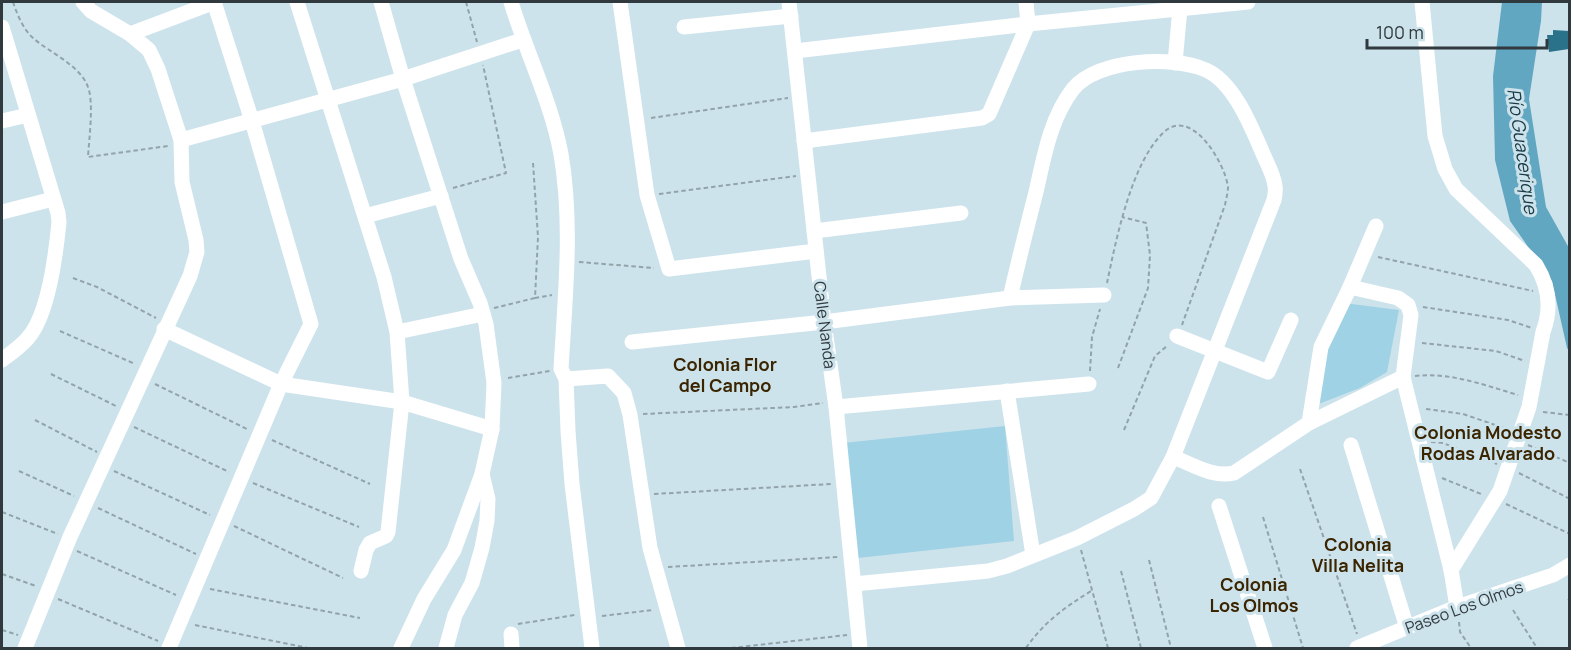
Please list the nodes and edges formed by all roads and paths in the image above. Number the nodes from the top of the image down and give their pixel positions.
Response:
1 (13, 2) edge
2 (83, 2) edge
3 (214, 2) edge
4 (297, 2) edge
5 (381, 2) edge
6 (466, 2) edge
7 (511, 2) edge
8 (620, 2) edge
9 (1026, 2) edge
10 (1248, 2) edge
11 (1422, 2) edge
12 (1180, 8) junction
13 (790, 9) edge
14 (1028, 24) junction
15 (2, 27) edge
16 (684, 27) dead end
17 (130, 34) junction
18 (522, 40) junction
19 (795, 51) junction
20 (480, 53) junction
21 (1175, 63) junction
22 (403, 79) junction
23 (800, 97) junction
24 (328, 100) junction
25 (28, 115) junction
26 (2, 121) edge
27 (252, 121) junction
28 (635, 121) junction
29 (804, 141) junction
30 (181, 142) junction
31 (533, 163) dead end
32 (808, 174) junction
33 (440, 194) junction
34 (647, 195) junction
35 (53, 199) junction
36 (2, 212) edge
37 (961, 213) dead end
38 (365, 216) junction
39 (1122, 217) junction
40 (1376, 226) dead end
41 (814, 231) junction
42 (816, 251) junction
43 (1363, 254) junction
44 (568, 262) junction
45 (669, 269) junction
46 (73, 278) dead end
47 (1350, 287) junction
48 (566, 293) junction
49 (1549, 294) junction
50 (1104, 295) junction
51 (535, 298) junction
52 (1010, 298) junction
53 (1408, 305) junction
54 (483, 313) junction
55 (1291, 320) dead end
56 (824, 322) junction
57 (166, 326) junction
58 (60, 331) dead end
59 (397, 332) junction
60 (1543, 332) junction
61 (1178, 336) junction
62 (1408, 341) junction
63 (632, 342) dead end
64 (1214, 352) junction
65 (2, 360) edge
66 (1536, 365) junction
67 (1118, 368) dead end
68 (144, 373) junction
69 (51, 374) dead end
70 (564, 374) junction
71 (1403, 377) junction
72 (493, 380) junction
73 (281, 384) junction
74 (1089, 384) joint
75 (1007, 391) junction
76 (402, 402) junction
77 (835, 404) junction
78 (1529, 405) junction
79 (1411, 406) junction
80 (630, 415) junction
81 (1569, 415) edge
82 (125, 416) junction
83 (35, 420) dead end
84 (1309, 423) junction
85 (492, 429) junction
86 (1124, 430) dead end
87 (260, 434) junction
88 (1518, 437) junction
89 (1351, 445) dead end
90 (1173, 457) junction
91 (104, 461) junction
92 (1569, 463) edge
93 (1299, 469) dead end
94 (19, 471) dead end
95 (482, 474) junction
96 (241, 478) junction
97 (843, 483) junction
98 (370, 484) dead end
99 (641, 495) junction
100 (86, 502) junction
101 (1219, 506) dead end
102 (2, 512) edge
103 (1263, 517) dead end
104 (223, 521) junction
105 (359, 527) dead end
106 (1077, 538) junction
107 (68, 543) junction
108 (1033, 555) junction
109 (850, 556) junction
110 (207, 559) junction
111 (1149, 560) dead end
112 (1569, 565) edge
113 (654, 568) junction
114 (1451, 570) junction
115 (361, 571) dead end
116 (1121, 571) dead end
117 (2, 574) edge
118 (343, 578) dead end
119 (854, 584) junction
120 (195, 586) junction
121 (1092, 591) junction
122 (47, 593) junction
123 (189, 601) junction
124 (1457, 607) junction
125 (668, 609) junction
126 (1513, 610) dead end
127 (589, 615) junction
128 (360, 618) dead end
129 (180, 621) junction
130 (1407, 628) junction
131 (511, 641) edge
132 (860, 641) edge
133 (169, 647) edge
134 (25, 648) edge
135 (308, 648) edge
136 (401, 648) edge
137 (446, 648) edge
138 (592, 648) edge
139 (678, 648) edge
140 (731, 648) edge
141 (1026, 648) edge
142 (1108, 648) edge
143 (1141, 648) edge
144 (1171, 648) edge
145 (1265, 648) edge
146 (1303, 648) edge
147 (1359, 648) edge
148 (1471, 648) edge
149 (1536, 648) edge

1 - 30 path
2 - 17 street
3 - 17 street
3 - 27 street
4 - 24 street
5 - 22 street
6 - 20 path
7 - 18 street
8 - 28 street
9 - 14 street
10 - 12 street
11 - 49 street
12 - 14 street
12 - 21 street
13 - 16 street
13 - 19 street, Calle Nanda
14 - 19 street
14 - 29 street
15 - 25 street
17 - 30 street
18 - 20 street
18 - 44 street
19 - 23 street, Calle Nanda
20 - 22 street
20 - 33 path
21 - 52 street
21 - 64 street
22 - 24 street
22 - 33 street
23 - 28 path
23 - 29 street, Calle Nanda
24 - 27 street
24 - 38 street
25 - 26 street
25 - 35 street
27 - 30 street
27 - 73 street
28 - 34 street
29 - 32 street, Calle Nanda
30 - 57 street
31 - 51 path
32 - 34 path
32 - 41 street, Calle Nanda
33 - 38 street
33 - 54 street
34 - 45 street
35 - 36 street
35 - 65 street
37 - 41 street
38 - 59 street
39 - 50 path
39 - 61 path
39 - 67 path
40 - 43 street
41 - 42 street, Calle Nanda
42 - 45 street
42 - 56 street, Calle Nanda
43 - 47 street
43 - 49 path
44 - 45 path
44 - 48 street
46 - 57 path
47 - 53 street
47 - 84 street
48 - 51 path
48 - 70 street
49 - 60 street
50 - 52 street
50 - 74 path
51 - 54 path
52 - 56 street
53 - 60 path
53 - 62 street
54 - 59 street
54 - 72 street
55 - 64 street
56 - 63 street
56 - 77 street, Calle Nanda
57 - 68 street
57 - 73 street
58 - 68 path
59 - 76 street
60 - 66 street
61 - 64 street
61 - 86 path
62 - 66 path
62 - 71 street
64 - 90 street
66 - 78 street
68 - 82 street
68 - 87 path
69 - 82 path
70 - 72 path
70 - 80 street
70 - 127 street
71 - 78 path
71 - 79 street
71 - 84 street
72 - 85 street
73 - 76 street
73 - 87 street
74 - 75 street
75 - 77 street
75 - 108 street
76 - 85 street
76 - 115 street
77 - 80 path
77 - 97 street, Calle Nanda
78 - 81 path
78 - 88 street
79 - 88 path
79 - 114 street
80 - 99 street
82 - 91 street
82 - 96 path
83 - 91 path
84 - 90 street
85 - 95 street
87 - 96 street
87 - 98 path
88 - 92 path
88 - 114 street
89 - 130 street
90 - 106 street
91 - 100 street
91 - 104 path
93 - 147 path
94 - 100 path
95 - 136 street
95 - 137 street
96 - 104 street
96 - 105 path
97 - 99 path
97 - 109 street, Calle Nanda
99 - 113 street
100 - 107 street
100 - 110 path
101 - 145 street
102 - 107 path
103 - 146 path
104 - 110 street
104 - 118 path
106 - 108 street
106 - 121 path
107 - 122 street
107 - 123 path
108 - 119 street
109 - 113 path
109 - 119 street, Calle Nanda
110 - 120 street
111 - 144 path
112 - 124 street, Paseo Los Olmos
113 - 125 street
114 - 124 street
116 - 143 path
117 - 122 path
119 - 132 street, Calle Nanda
120 - 123 street
120 - 128 path
121 - 141 path
121 - 142 path
122 - 133 path
122 - 134 street
123 - 129 street
124 - 130 street, Paseo Los Olmos
124 - 148 path
125 - 127 path
125 - 139 street
126 - 149 path
127 - 131 path
127 - 138 street
129 - 133 street
129 - 135 path
130 - 147 street, Paseo Los Olmos
132 - 140 path

